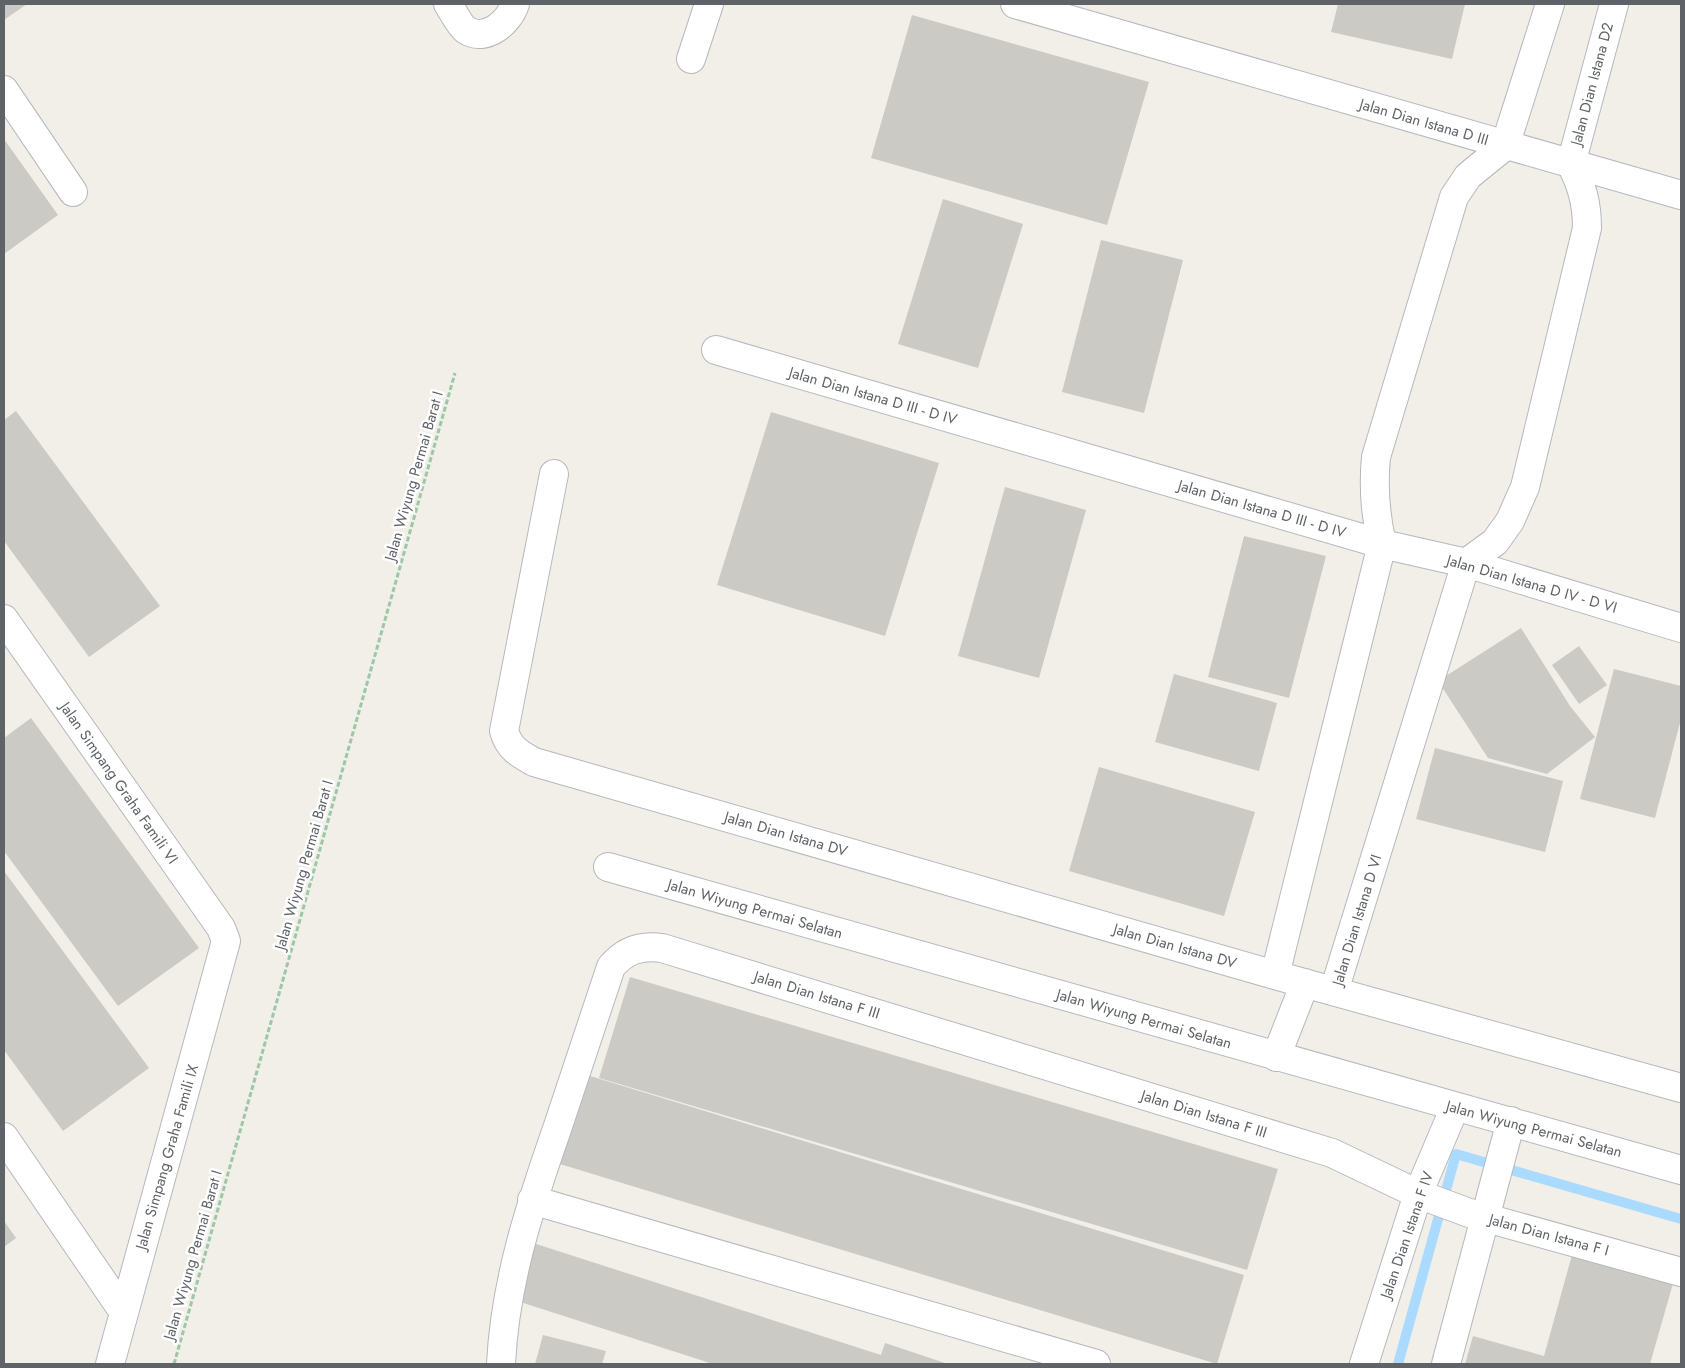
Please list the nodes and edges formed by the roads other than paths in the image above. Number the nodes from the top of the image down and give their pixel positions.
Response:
1 (448, 4) edge
2 (515, 4) edge
3 (708, 4) edge
4 (1015, 4) edge
5 (1550, 4) edge
6 (1614, 4) edge
7 (691, 59) dead end
8 (4, 90) edge
9 (1505, 146) junction
10 (1571, 164) junction
11 (74, 192) dead end
12 (1681, 195) edge
13 (716, 350) dead end
14 (554, 474) dead end
15 (1382, 544) junction
16 (1466, 563) junction
17 (4, 619) edge
18 (1681, 628) edge
19 (608, 867) dead end
20 (225, 949) joint
21 (1275, 975) junction
22 (1305, 983) junction
23 (1334, 991) junction
24 (1276, 1057) junction
25 (1681, 1088) edge
26 (1455, 1107) junction
27 (1508, 1132) junction
28 (4, 1138) edge
29 (1681, 1170) edge
30 (1422, 1196) junction
31 (532, 1200) junction
32 (1482, 1209) junction
33 (1681, 1272) edge
34 (123, 1311) junction
35 (110, 1364) edge
36 (501, 1364) edge
37 (1096, 1364) edge
38 (1364, 1364) edge
39 (1446, 1364) edge

1 - 2 street
3 - 7 street
4 - 9 street, Jalan Dian Istana D III
5 - 9 street
6 - 10 street, Jalan Dian Istana D2
8 - 11 street
9 - 10 street, Jalan Dian Istana D2
9 - 15 street, Jalan Dian Istana D III
10 - 12 street, Jalan Dian Istana D2
10 - 16 street
13 - 15 street, Jalan Dian Istana D III - D IV
14 - 21 street, Jalan Dian Istana DV
15 - 16 street, Jalan Dian Istana D IV - D VI
15 - 21 street
16 - 18 street, Jalan Dian Istana D IV - D VI
16 - 23 street, Jalan Dian Istana D VI
17 - 20 street, Jalan Simpang Graha Famili VI
19 - 24 street, Jalan Wiyung Permai Selatan
20 - 34 street, Jalan Simpang Graha Famili IX
21 - 22 street, Jalan Dian Istana DV
22 - 23 street, Jalan Dian Istana DV
22 - 24 street
23 - 25 street, Jalan Dian Istana D VI
24 - 26 street, Jalan Wiyung Permai Selatan
26 - 27 street, Jalan Wiyung Permai Selatan
26 - 30 street, Jalan Dian Istana F IV
27 - 29 street, Jalan Wiyung Permai Selatan
27 - 32 street
28 - 34 street
30 - 31 street, Jalan Dian Istana F III
30 - 32 street, Jalan Dian Istana F I
30 - 38 street, Jalan Dian Istana F IV
31 - 36 street, Jalan Dian Istana F III
31 - 37 street
32 - 33 street, Jalan Dian Istana F I
32 - 39 street
34 - 35 street, Jalan Simpang Graha Famili IX

